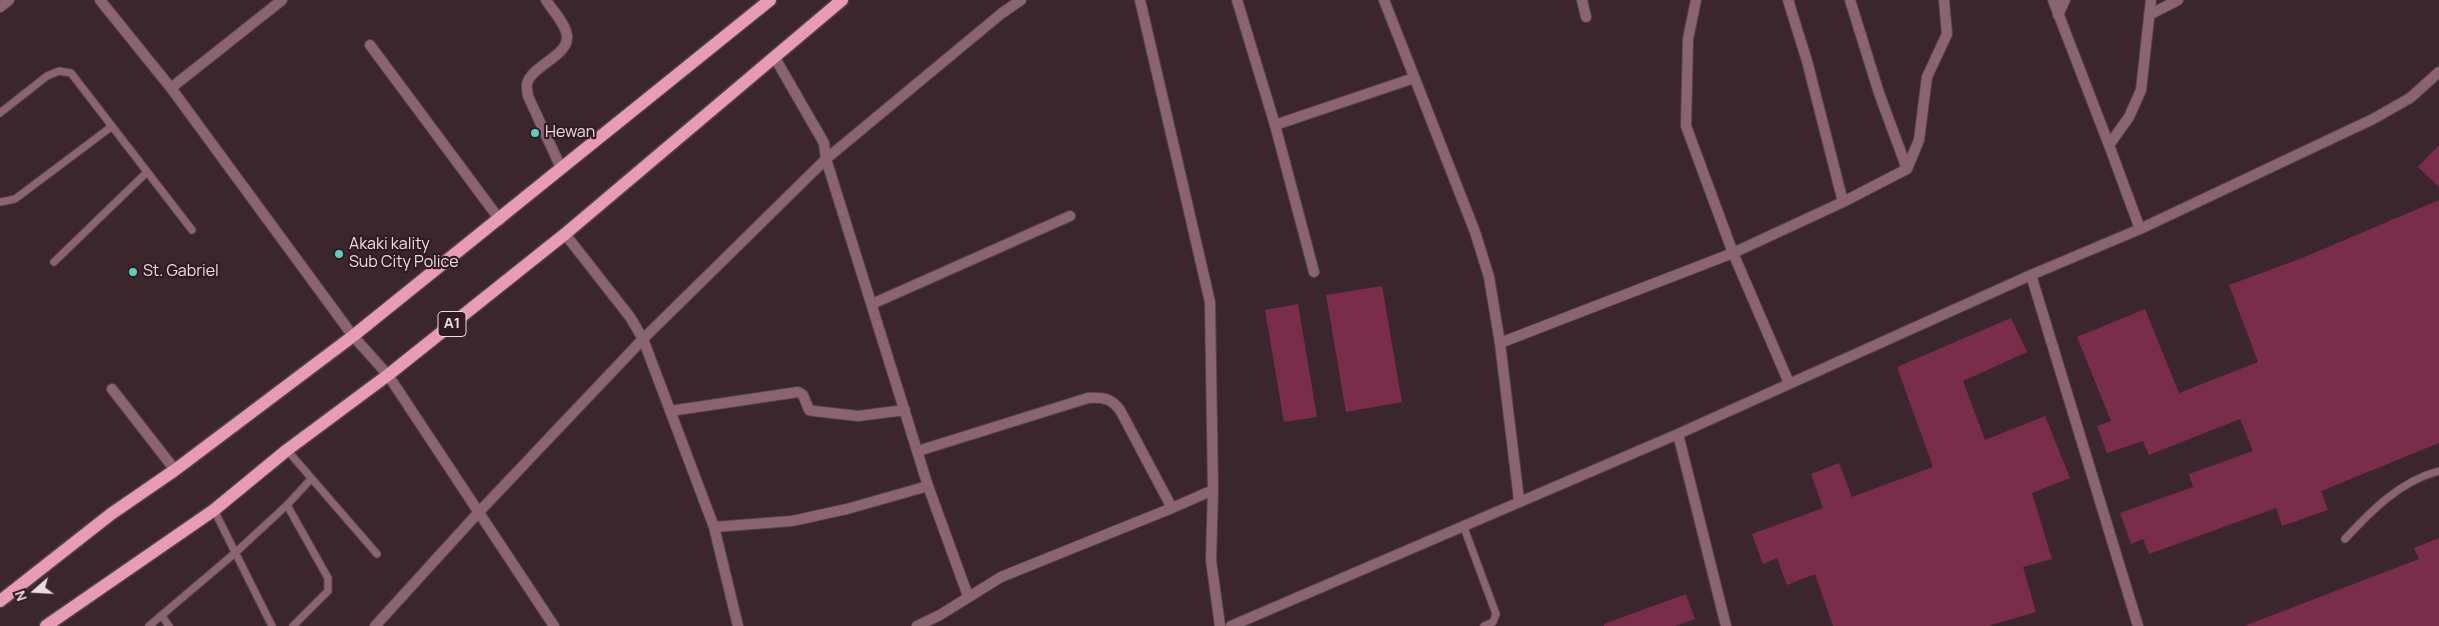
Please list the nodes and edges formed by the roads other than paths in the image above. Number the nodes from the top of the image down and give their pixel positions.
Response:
1 (9, 0) edge
2 (100, 0) edge
3 (282, 0) edge
4 (546, 0) edge
5 (770, 0) edge
6 (842, 0) edge
7 (1021, 0) edge
8 (1140, 0) edge
9 (1237, 0) edge
10 (1384, 0) edge
11 (1582, 0) edge
12 (1696, 0) edge
13 (1788, 0) edge
14 (1850, 0) edge
15 (1944, 0) edge
16 (2052, 0) edge
17 (2065, 0) edge
18 (2151, 0) edge
19 (2178, 0) edge
20 (0, 7) edge
21 (2058, 15) junction
22 (2149, 15) junction
23 (1586, 17) dead end
24 (370, 45) dead end
25 (775, 58) junction
26 (2439, 72) edge
27 (1414, 78) junction
28 (171, 88) junction
29 (0, 113) edge
30 (1275, 125) junction
31 (111, 127) junction
32 (2109, 145) junction
33 (826, 159) junction
34 (561, 168) junction
35 (1907, 169) junction
36 (147, 172) junction
37 (0, 202) edge
38 (1843, 202) junction
39 (1070, 216) dead end
40 (500, 220) junction
41 (2140, 229) junction
42 (192, 230) dead end
43 (565, 234) junction
44 (1733, 253) junction
45 (54, 262) dead end
46 (1314, 272) dead end
47 (2031, 275) junction
48 (872, 304) junction
49 (353, 336) junction
50 (643, 339) junction
51 (1500, 343) junction
52 (388, 375) junction
53 (1789, 383) junction
54 (112, 388) dead end
55 (905, 410) junction
56 (670, 411) junction
57 (1678, 434) junction
58 (287, 450) junction
59 (918, 451) junction
60 (175, 470) junction
61 (2439, 472) edge
62 (311, 479) junction
63 (928, 486) junction
64 (1214, 490) junction
65 (1519, 500) junction
66 (287, 505) junction
67 (1172, 508) junction
68 (214, 510) junction
69 (478, 513) junction
70 (1463, 525) junction
71 (714, 527) junction
72 (2345, 539) dead end
73 (235, 553) junction
74 (377, 554) dead end
75 (968, 596) junction
76 (0, 601) edge
77 (162, 616) junction
78 (46, 626) edge
79 (149, 626) edge
80 (168, 626) edge
81 (272, 626) edge
82 (293, 626) edge
83 (375, 626) edge
84 (554, 626) edge
85 (738, 626) edge
86 (917, 626) edge
87 (1220, 626) edge
88 (1231, 626) edge
89 (1484, 626) edge
90 (1726, 626) edge
91 (2138, 626) edge

1 - 20 street
2 - 28 street
3 - 28 street
4 - 34 street
5 - 34 main road
6 - 25 main road, A1
7 - 33 street
8 - 64 street
9 - 30 street
10 - 27 street
11 - 23 street
12 - 44 street
13 - 38 street
14 - 35 street
15 - 35 street
16 - 21 street
17 - 21 street
18 - 22 street
19 - 22 street
21 - 32 street
22 - 32 street
24 - 40 street
25 - 33 street
25 - 43 main road, A1
26 - 41 street
27 - 30 street
27 - 51 street
28 - 49 street
29 - 31 lane
30 - 46 street
31 - 36 lane
31 - 37 lane
32 - 41 street
33 - 48 street
33 - 50 street
34 - 40 main road
35 - 38 street
36 - 42 lane
36 - 45 lane
38 - 44 street
39 - 48 street
40 - 49 main road
41 - 47 street
43 - 50 street
43 - 52 main road, A1
44 - 51 street
44 - 53 street
47 - 53 street
47 - 91 street
48 - 55 street
49 - 52 street
49 - 60 main road
50 - 56 street
50 - 69 street
51 - 65 street
52 - 58 main road, A1
52 - 69 street
53 - 57 street
54 - 60 street
55 - 56 street
55 - 59 street
56 - 71 street
57 - 65 street
57 - 90 street
58 - 62 lane
58 - 68 main road, A1
59 - 63 street
59 - 67 street
60 - 76 main road
61 - 72 lane
62 - 66 lane
62 - 74 lane
63 - 71 street
63 - 75 street
64 - 67 street
64 - 87 street
65 - 70 street
66 - 73 lane
66 - 82 lane
67 - 75 street
68 - 73 lane
68 - 78 main road, A1
69 - 83 street
69 - 84 street
70 - 88 street
70 - 89 lane
71 - 85 street
73 - 77 lane
73 - 81 lane
75 - 86 street
77 - 79 lane
77 - 80 lane

